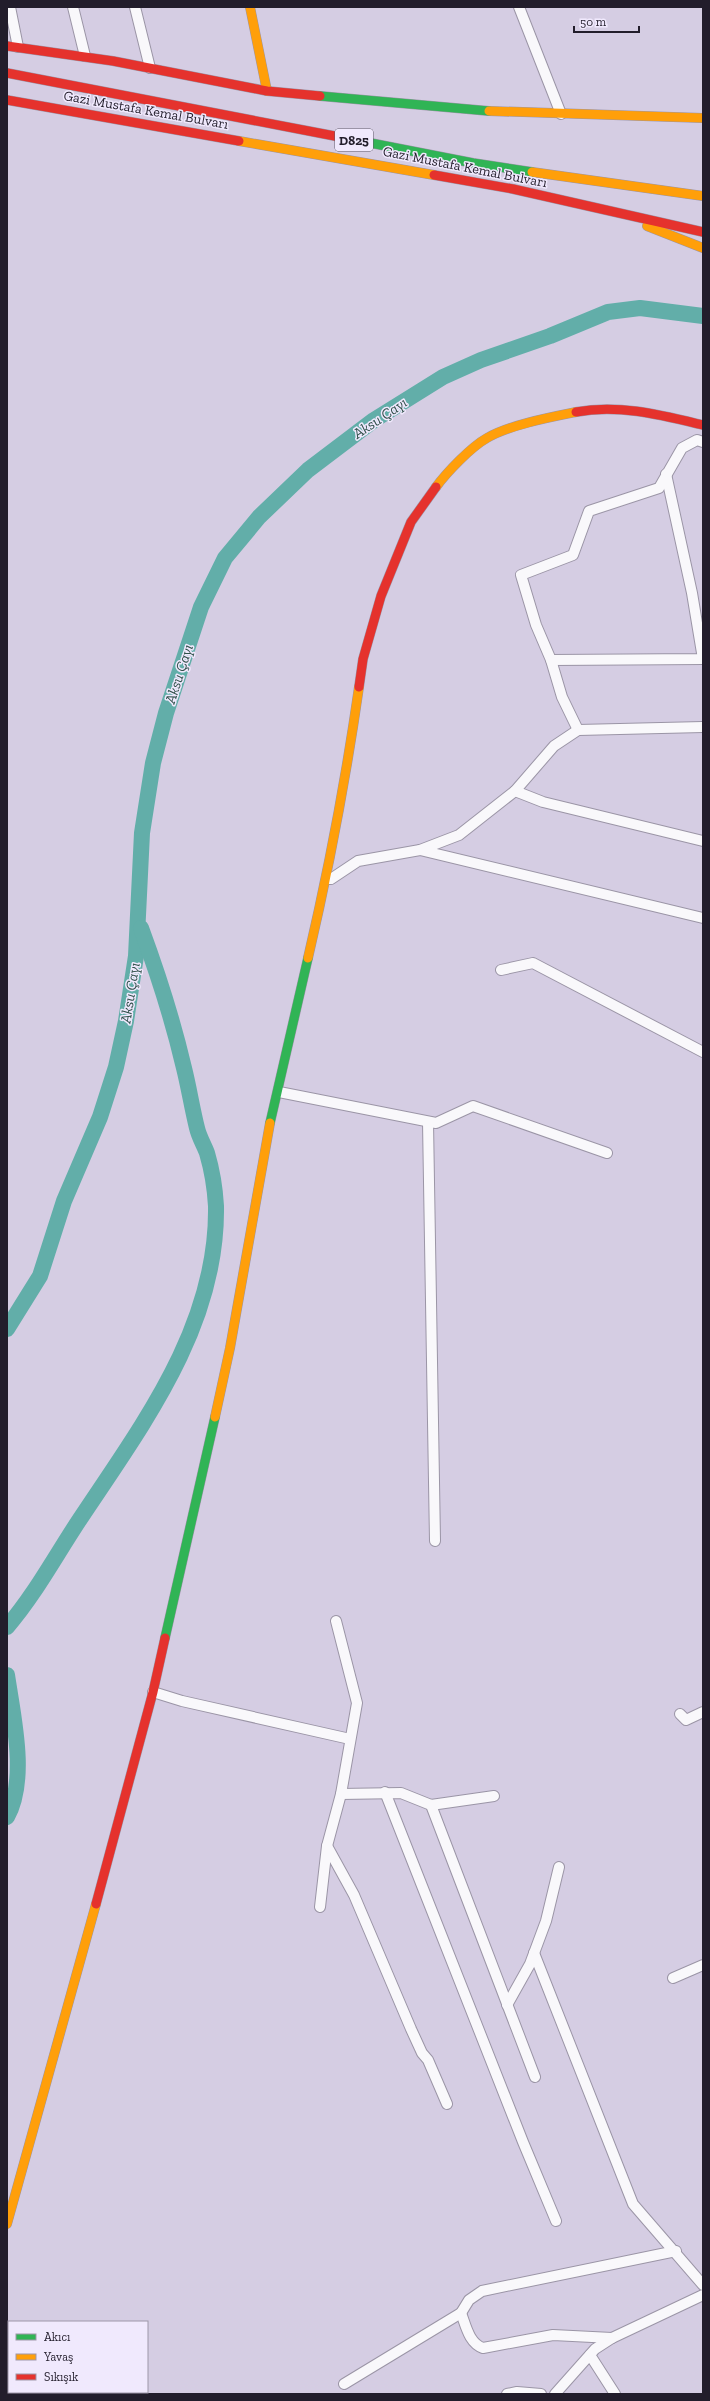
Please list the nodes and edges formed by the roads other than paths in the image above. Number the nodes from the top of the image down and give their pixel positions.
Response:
1 (10, 7) edge
2 (73, 7) edge
3 (135, 7) edge
4 (250, 7) edge
5 (519, 7) edge
6 (7, 46) edge
7 (18, 47) junction
8 (85, 56) junction
9 (150, 68) junction
10 (7, 74) edge
11 (267, 91) junction
12 (7, 100) edge
13 (561, 114) junction
14 (703, 118) edge
15 (703, 196) edge
16 (588, 205) junction
17 (703, 232) edge
18 (703, 248) edge
19 (703, 425) edge
20 (703, 442) edge
21 (666, 474) junction
22 (551, 660) junction
23 (703, 727) edge
24 (578, 730) junction
25 (515, 791) junction
26 (703, 841) edge
27 (420, 850) junction
28 (327, 879) junction
29 (703, 918) edge
30 (501, 970) dead end
31 (703, 1052) edge
32 (279, 1092) junction
33 (428, 1122) junction
34 (607, 1153) dead end
35 (435, 1541) dead end
36 (336, 1621) dead end
37 (153, 1692) junction
38 (703, 1712) edge
39 (680, 1714) dead end
40 (350, 1739) junction
41 (385, 1792) junction
42 (341, 1794) junction
43 (494, 1796) dead end
44 (431, 1805) junction
45 (328, 1846) junction
46 (559, 1867) dead end
47 (320, 1907) dead end
48 (534, 1953) junction
49 (703, 1965) edge
50 (673, 1978) dead end
51 (507, 2005) junction
52 (535, 2078) dead end
53 (447, 2104) dead end
54 (556, 2221) dead end
55 (7, 2224) edge
56 (676, 2251) junction
57 (703, 2285) edge
58 (703, 2295) edge
59 (461, 2313) junction
60 (612, 2338) junction
61 (590, 2355) junction
62 (344, 2384) dead end
63 (507, 2394) edge
64 (541, 2394) edge
65 (555, 2394) edge
66 (616, 2394) edge

1 - 7 street
2 - 8 street
3 - 9 street
4 - 11 main road
5 - 13 street
6 - 7 main road
7 - 8 main road
8 - 9 main road
9 - 11 main road
10 - 15 main road, Gazi Mustafa Kemal Bulvarı / D825
11 - 13 main road
12 - 16 main road, Gazi Mustafa Kemal Bulvarı
13 - 14 main road
16 - 17 main road, Gazi Mustafa Kemal Bulvarı
16 - 18 main road
19 - 28 main road
20 - 21 street
21 - 22 street
21 - 22 street
22 - 24 street
23 - 24 street
24 - 25 street
25 - 26 street
25 - 27 street
27 - 28 street
27 - 29 street
28 - 32 main road
30 - 31 street
32 - 33 street
32 - 37 main road
33 - 34 street
33 - 35 street
36 - 40 street
37 - 40 street
37 - 55 main road
38 - 39 street
40 - 42 street
41 - 42 street
41 - 44 street
41 - 54 street
42 - 45 street
43 - 44 street
44 - 51 street
45 - 47 street
45 - 53 street
46 - 48 street
48 - 51 street
48 - 56 street
49 - 50 street
51 - 52 street
56 - 57 street
56 - 59 street
58 - 60 street
59 - 60 street
59 - 62 street
60 - 61 street
61 - 65 street
61 - 66 street
63 - 64 street

